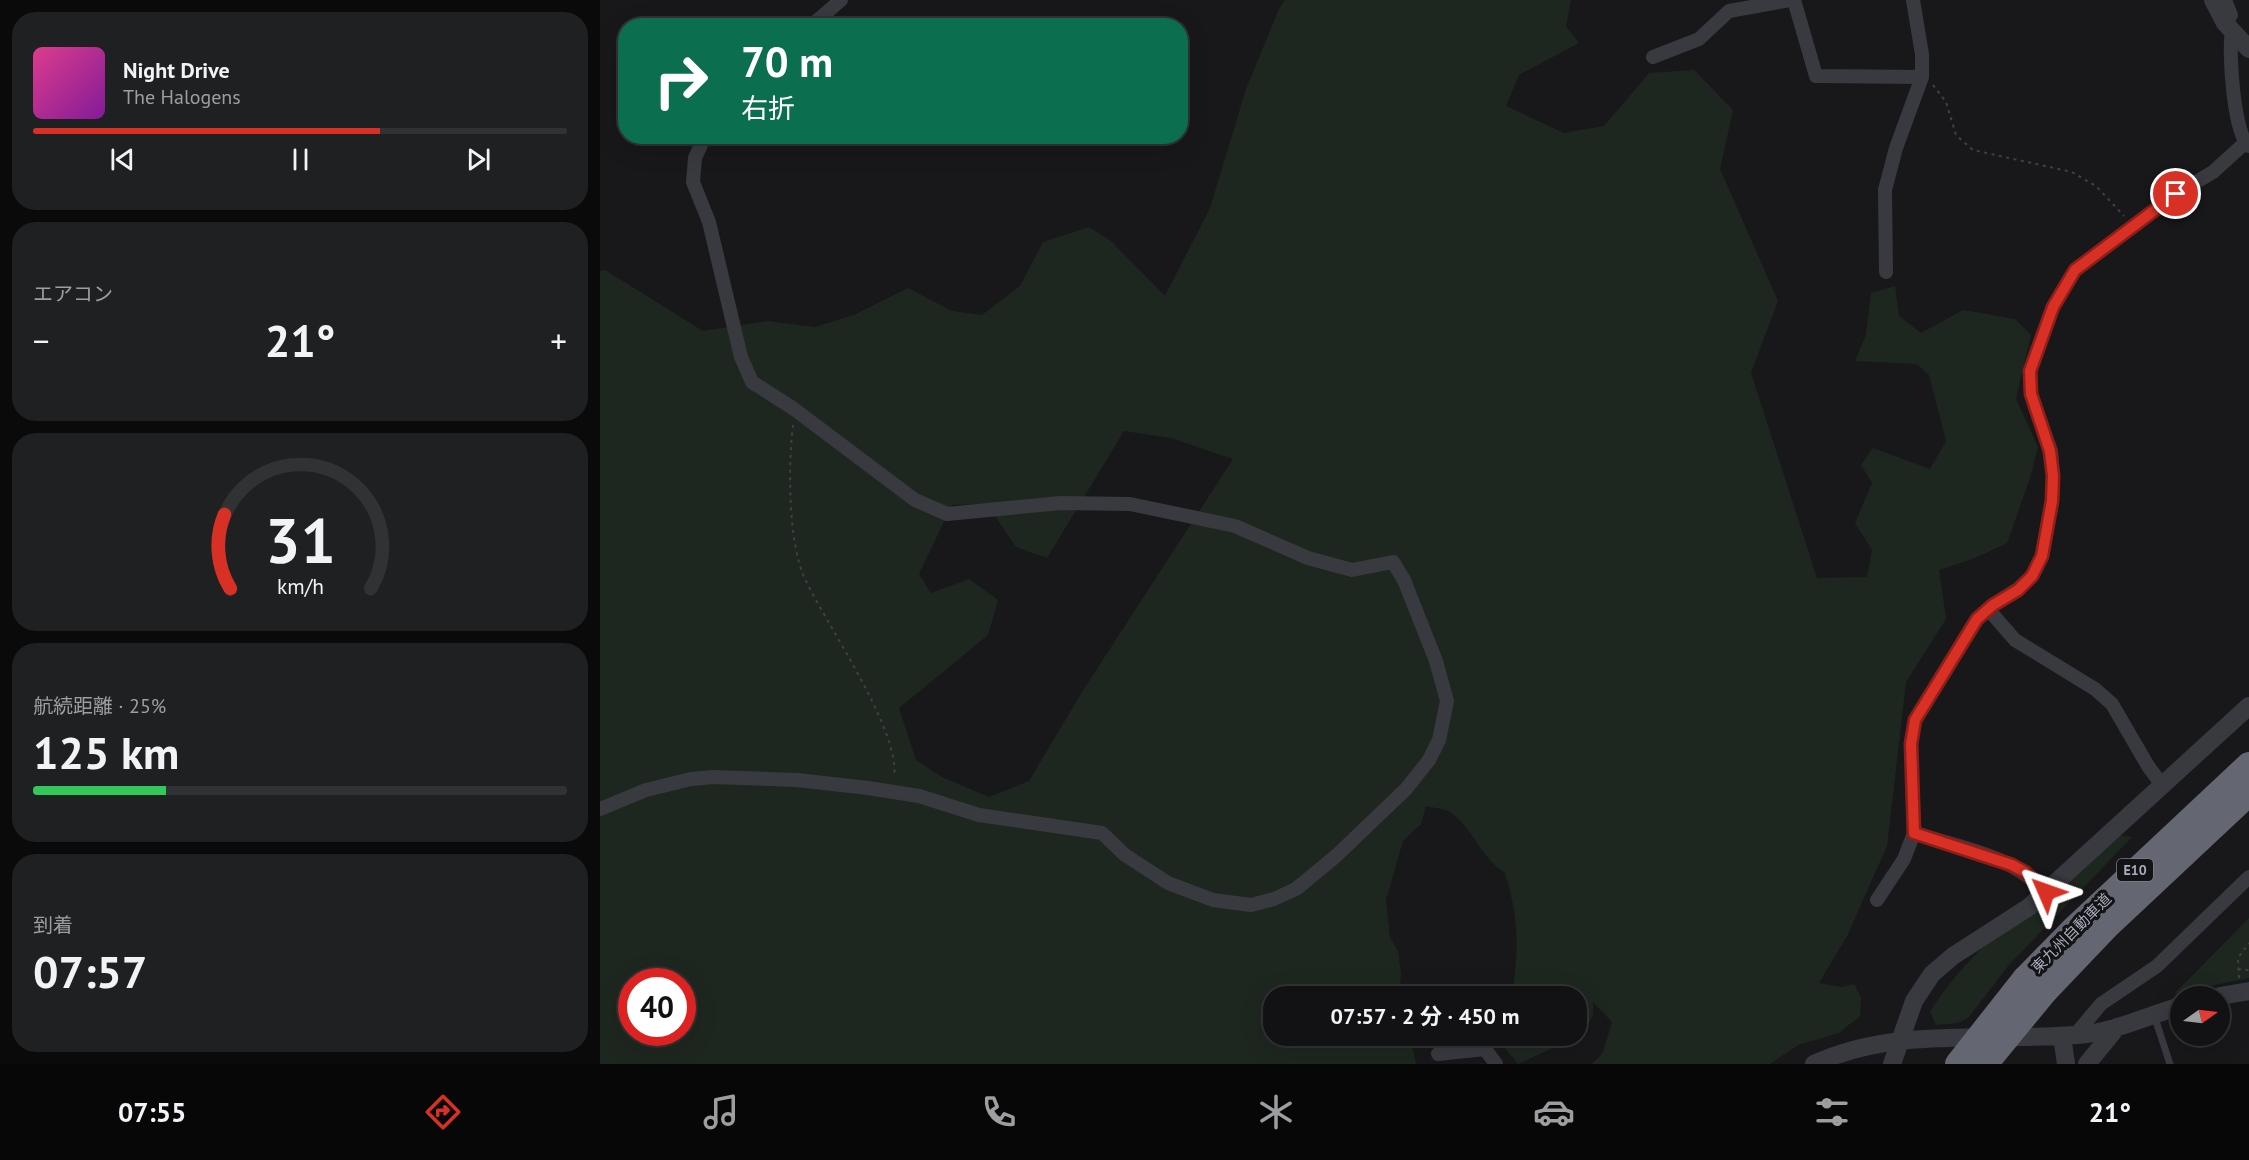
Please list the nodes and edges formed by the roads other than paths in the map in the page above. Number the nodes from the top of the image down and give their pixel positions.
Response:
1 (841, 0) edge
2 (1792, 0) edge
3 (1913, 0) edge
4 (2213, 0) edge
5 (2225, 0) edge
6 (820, 18) edge
7 (2228, 28) junction
8 (2249, 49) edge
9 (1653, 57) dead end
10 (1922, 77) junction
11 (701, 144) edge
12 (2247, 145) edge
13 (1886, 272) dead end
14 (1988, 609) junction
15 (2249, 706) edge
16 (2249, 765) edge
17 (2163, 785) junction
18 (2249, 793) edge
19 (600, 809) edge
20 (1914, 833) junction
21 (2249, 877) edge
22 (2045, 893) junction
23 (1877, 900) dead end
24 (2035, 985) junction
25 (2170, 1010) edge
26 (2154, 1015) junction
27 (2117, 1027) junction
28 (2069, 1036) junction
29 (1900, 1040) junction
30 (1438, 1054) dead end
31 (1496, 1064) edge
32 (1814, 1064) edge
33 (1892, 1064) edge
34 (1958, 1064) edge
35 (1985, 1064) edge
36 (2066, 1064) edge
37 (2087, 1064) edge
38 (2170, 1064) edge

1 - 6 street
2 - 9 street
2 - 10 street
3 - 10 street
4 - 7 street
5 - 7 street
7 - 8 street
7 - 12 street
10 - 13 street
11 - 19 street
12 - 14 street
14 - 17 street
14 - 20 street
15 - 17 street
16 - 24 highway, 東九州自動車道 / E10
17 - 22 street
18 - 24 highway, 東九州自動車道 / E10
20 - 22 street
20 - 23 street
21 - 28 street
22 - 29 street
24 - 34 highway, 東九州自動車道 / E10, bridge
24 - 35 highway, 東九州自動車道 / E10, bridge
25 - 26 street
26 - 27 street
26 - 38 lane
27 - 28 street
27 - 37 street
28 - 29 street
28 - 36 street
29 - 32 street
29 - 33 street
30 - 31 street

